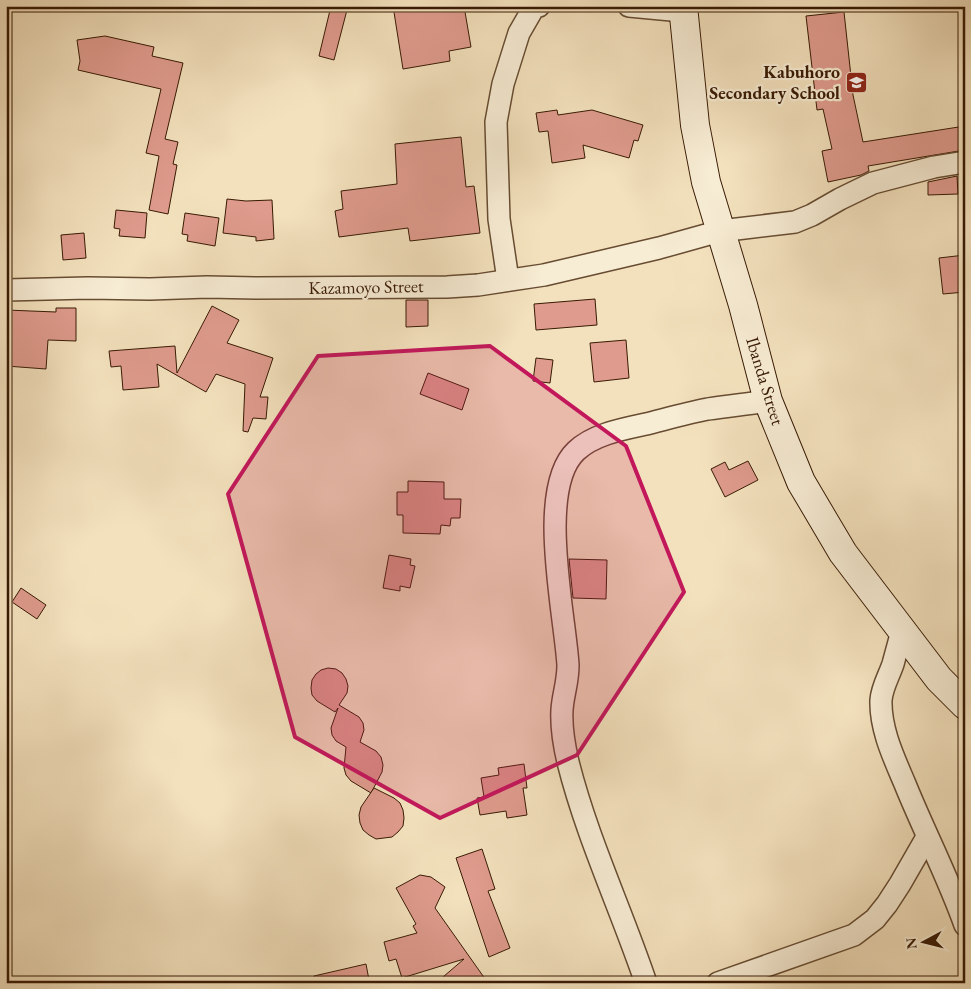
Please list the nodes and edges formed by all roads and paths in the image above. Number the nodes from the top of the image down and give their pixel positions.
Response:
1 (539, 6) edge
2 (629, 6) edge
3 (683, 9) edge
4 (965, 162) edge
5 (720, 231) junction
6 (508, 280) junction
7 (6, 290) edge
8 (768, 401) junction
9 (902, 631) junction
10 (965, 705) edge
11 (927, 837) junction
12 (965, 925) edge
13 (646, 983) edge
14 (718, 983) edge

1 - 6 street
2 - 3 street
3 - 5 street, Ibanda Street
4 - 5 street, Kazamoyo Street
5 - 6 street, Kazamoyo Street
5 - 8 street, Ibanda Street
6 - 7 street, Kazamoyo Street
8 - 9 street, Ibanda Street
8 - 13 street
9 - 10 street, Ibanda Street
9 - 11 street
11 - 12 street
11 - 14 street

